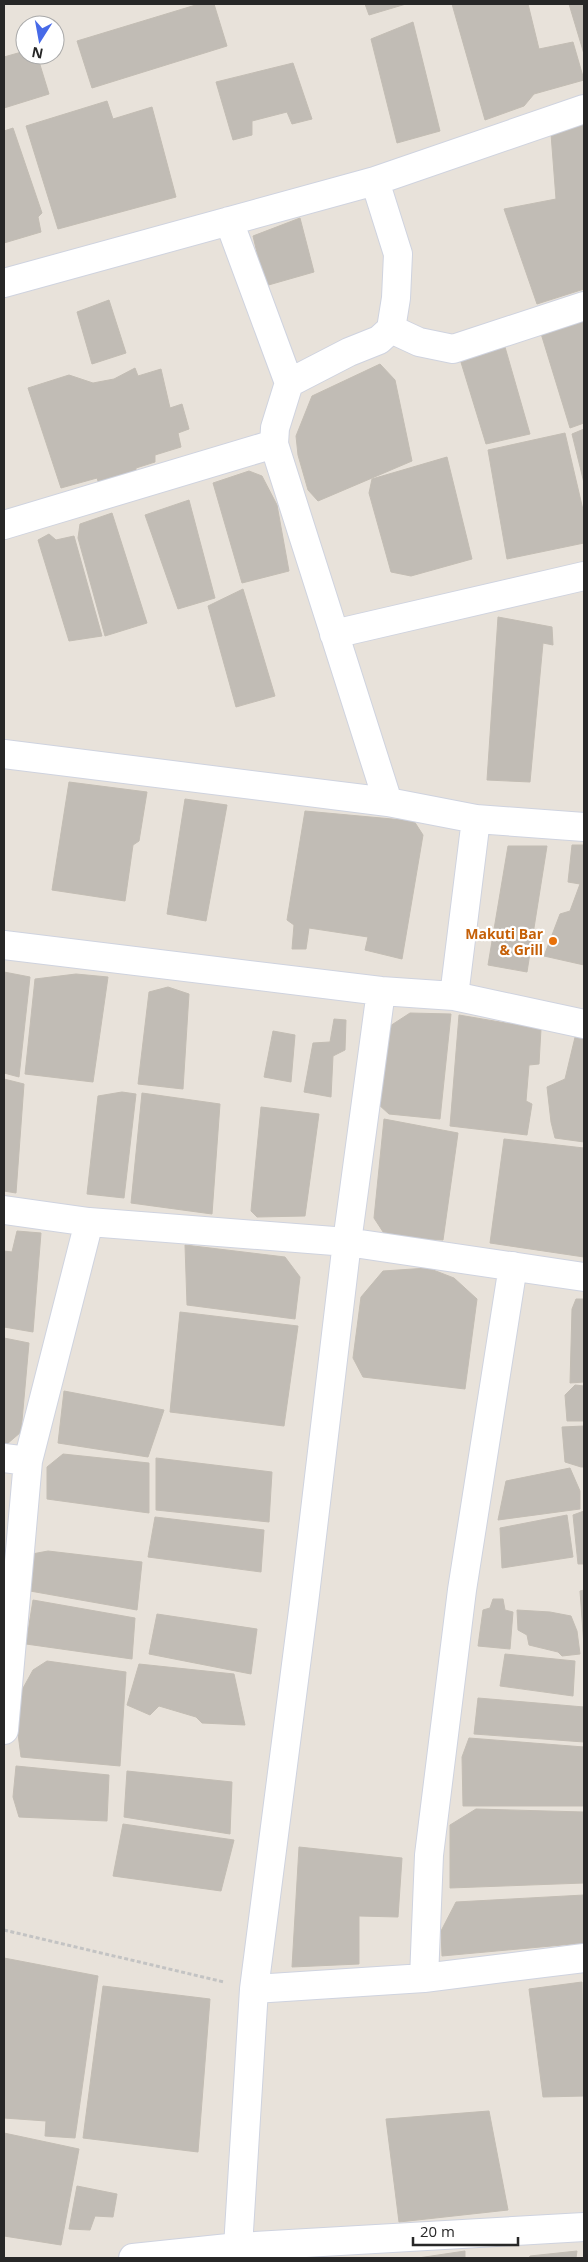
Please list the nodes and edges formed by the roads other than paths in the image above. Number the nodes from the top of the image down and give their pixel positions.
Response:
1 (584, 109) edge
2 (375, 181) junction
3 (229, 221) junction
4 (4, 282) edge
5 (584, 306) edge
6 (391, 330) junction
7 (289, 383) junction
8 (274, 444) junction
9 (4, 525) edge
10 (584, 576) edge
11 (334, 634) junction
12 (4, 754) edge
13 (388, 802) junction
14 (476, 819) junction
15 (584, 828) edge
16 (4, 945) edge
17 (381, 991) junction
18 (454, 996) junction
19 (584, 1024) edge
20 (4, 1210) edge
21 (89, 1222) junction
22 (347, 1242) junction
23 (512, 1266) junction
24 (584, 1277) edge
25 (16, 1459) edge
26 (4, 1730) edge
27 (584, 1958) edge
28 (424, 1978) junction
29 (254, 1989) junction
30 (584, 2227) edge
31 (238, 2247) junction
32 (133, 2258) edge

1 - 2 street
2 - 3 street
2 - 6 street
3 - 4 street
3 - 7 street
5 - 6 street
6 - 7 street
7 - 8 street
8 - 9 street
8 - 11 street
10 - 11 street
11 - 13 street
12 - 13 street
13 - 14 street
14 - 15 street
14 - 18 street
16 - 17 street
17 - 18 street
17 - 22 street
18 - 19 street
20 - 21 street
21 - 22 street
21 - 25 street
22 - 23 street
22 - 29 street
23 - 24 street
23 - 28 street
25 - 26 street
27 - 28 street
28 - 29 street
29 - 31 street
30 - 31 street
31 - 32 street

